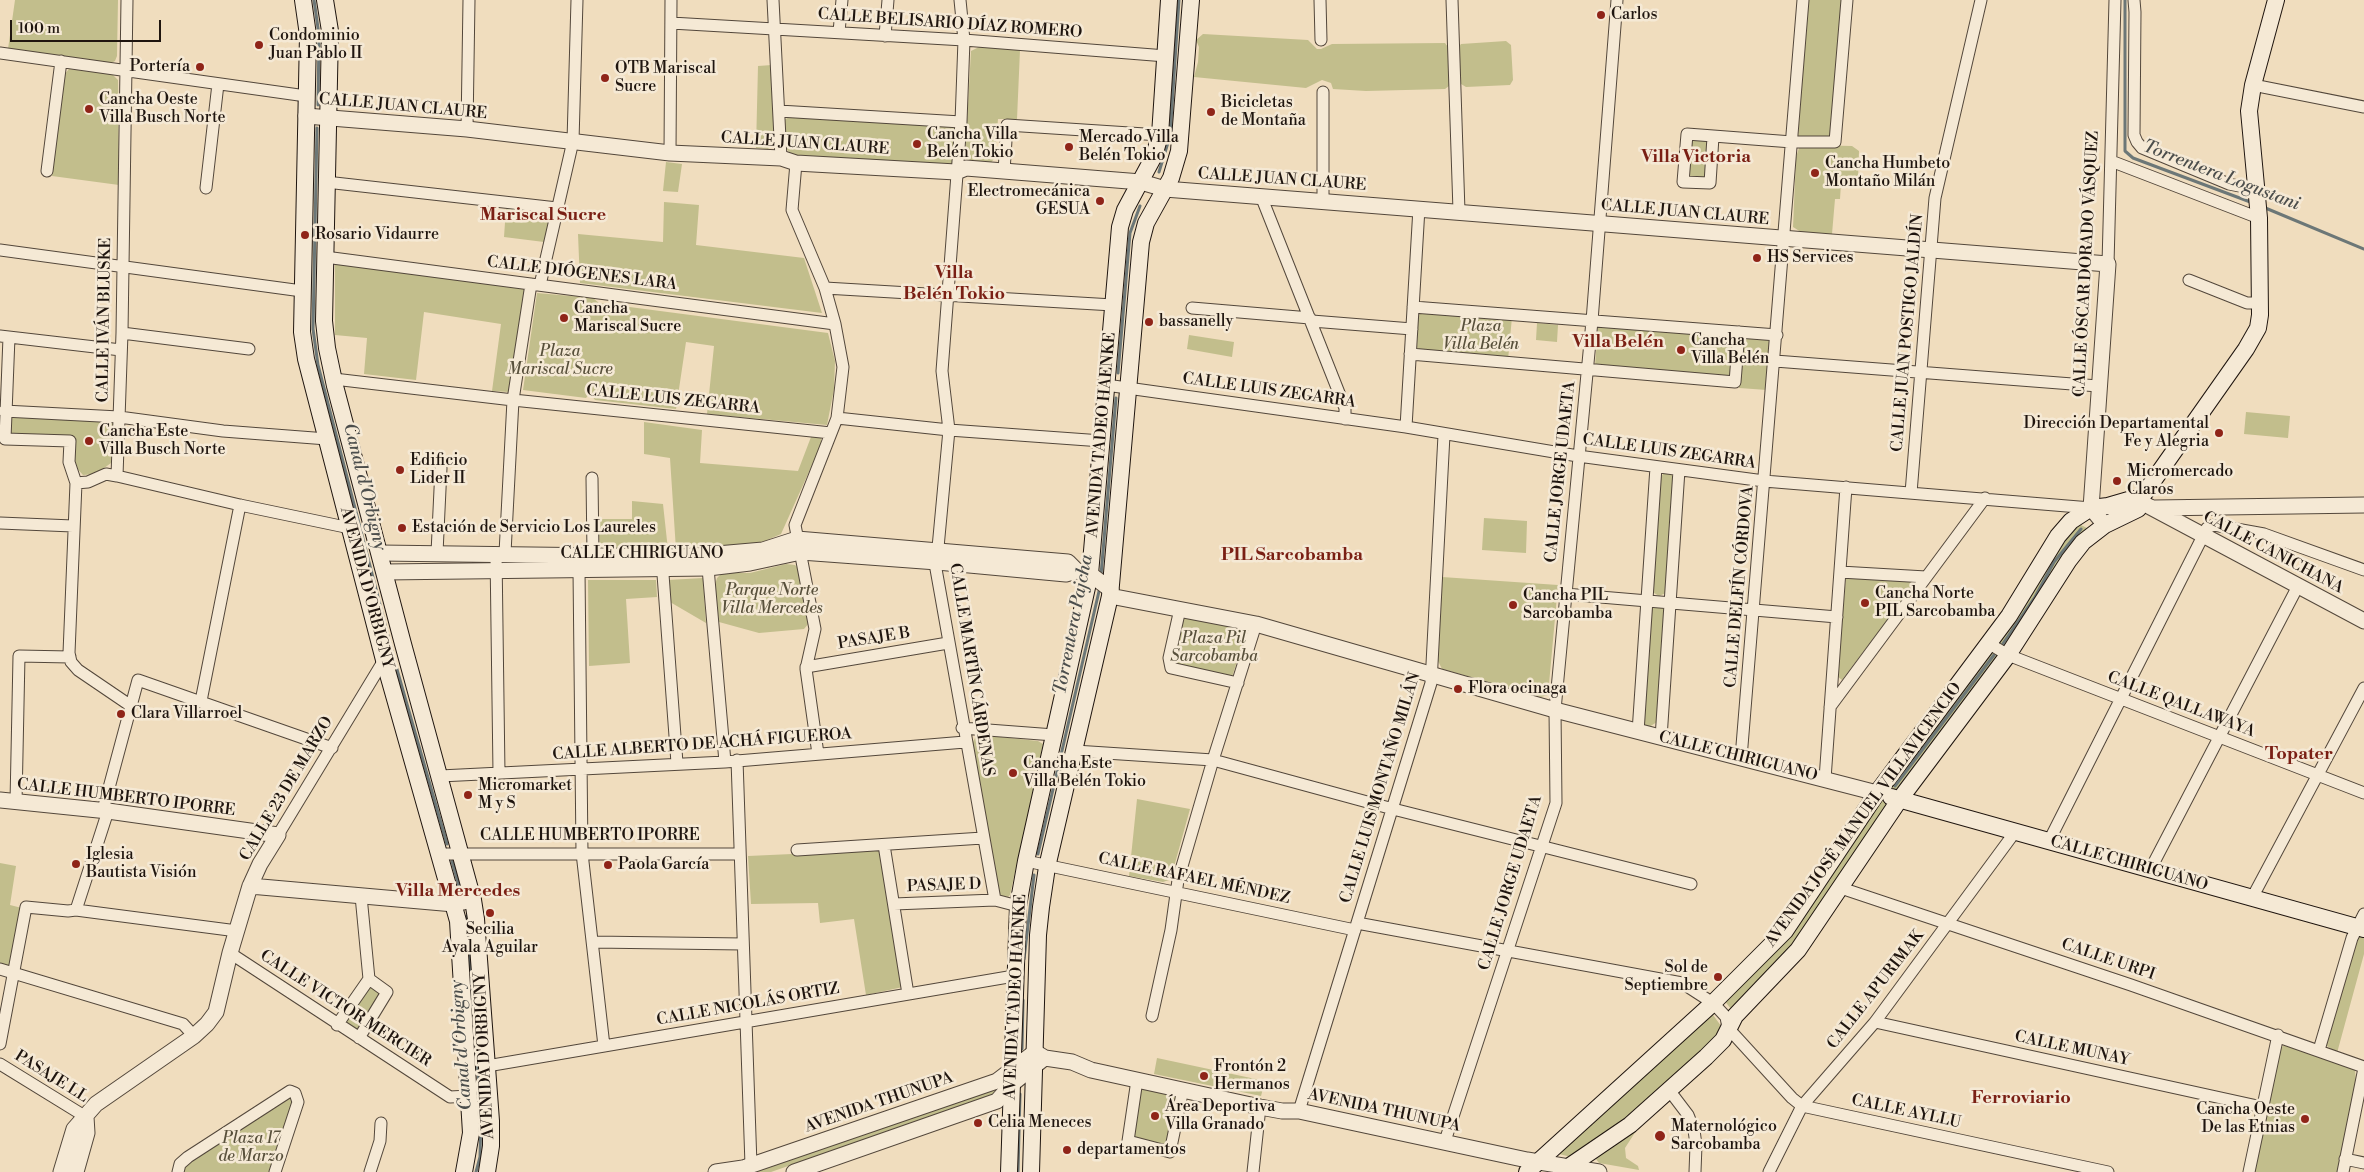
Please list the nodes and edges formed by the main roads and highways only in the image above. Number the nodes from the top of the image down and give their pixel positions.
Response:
1 (303, 0) edge
2 (325, 0) edge
3 (1169, 0) edge
4 (1191, 0) edge
5 (2276, 0) edge
6 (2139, 501) junction
7 (1098, 582) junction
8 (1877, 793) junction
9 (1900, 799) junction
10 (2362, 923) edge
11 (1533, 1167) edge
12 (1565, 1169) edge
13 (464, 1172) edge
14 (487, 1172) edge
15 (1009, 1172) edge
16 (1031, 1172) edge

1 - 13 main road, AVENIDA D'ORBIGNY
2 - 14 main road, AVENIDA D'ORBIGNY
3 - 7 main road, AVENIDA TADEO HAENKE
4 - 7 main road, AVENIDA TADEO HAENKE
5 - 6 main road, AVENIDA JOSÉ MANUEL VILLAVICENCIO
6 - 8 main road, AVENIDA JOSÉ MANUEL VILLAVICENCIO
6 - 9 main road, AVENIDA JOSÉ MANUEL VILLAVICENCIO
7 - 15 main road, AVENIDA TADEO HAENKE
7 - 16 main road, AVENIDA TADEO HAENKE
8 - 9 main road, CALLE CHIRIGUANO
8 - 11 main road, AVENIDA JOSÉ MANUEL VILLAVICENCIO
9 - 10 main road, CALLE CHIRIGUANO
9 - 12 main road, AVENIDA JOSÉ MANUEL VILLAVICENCIO

